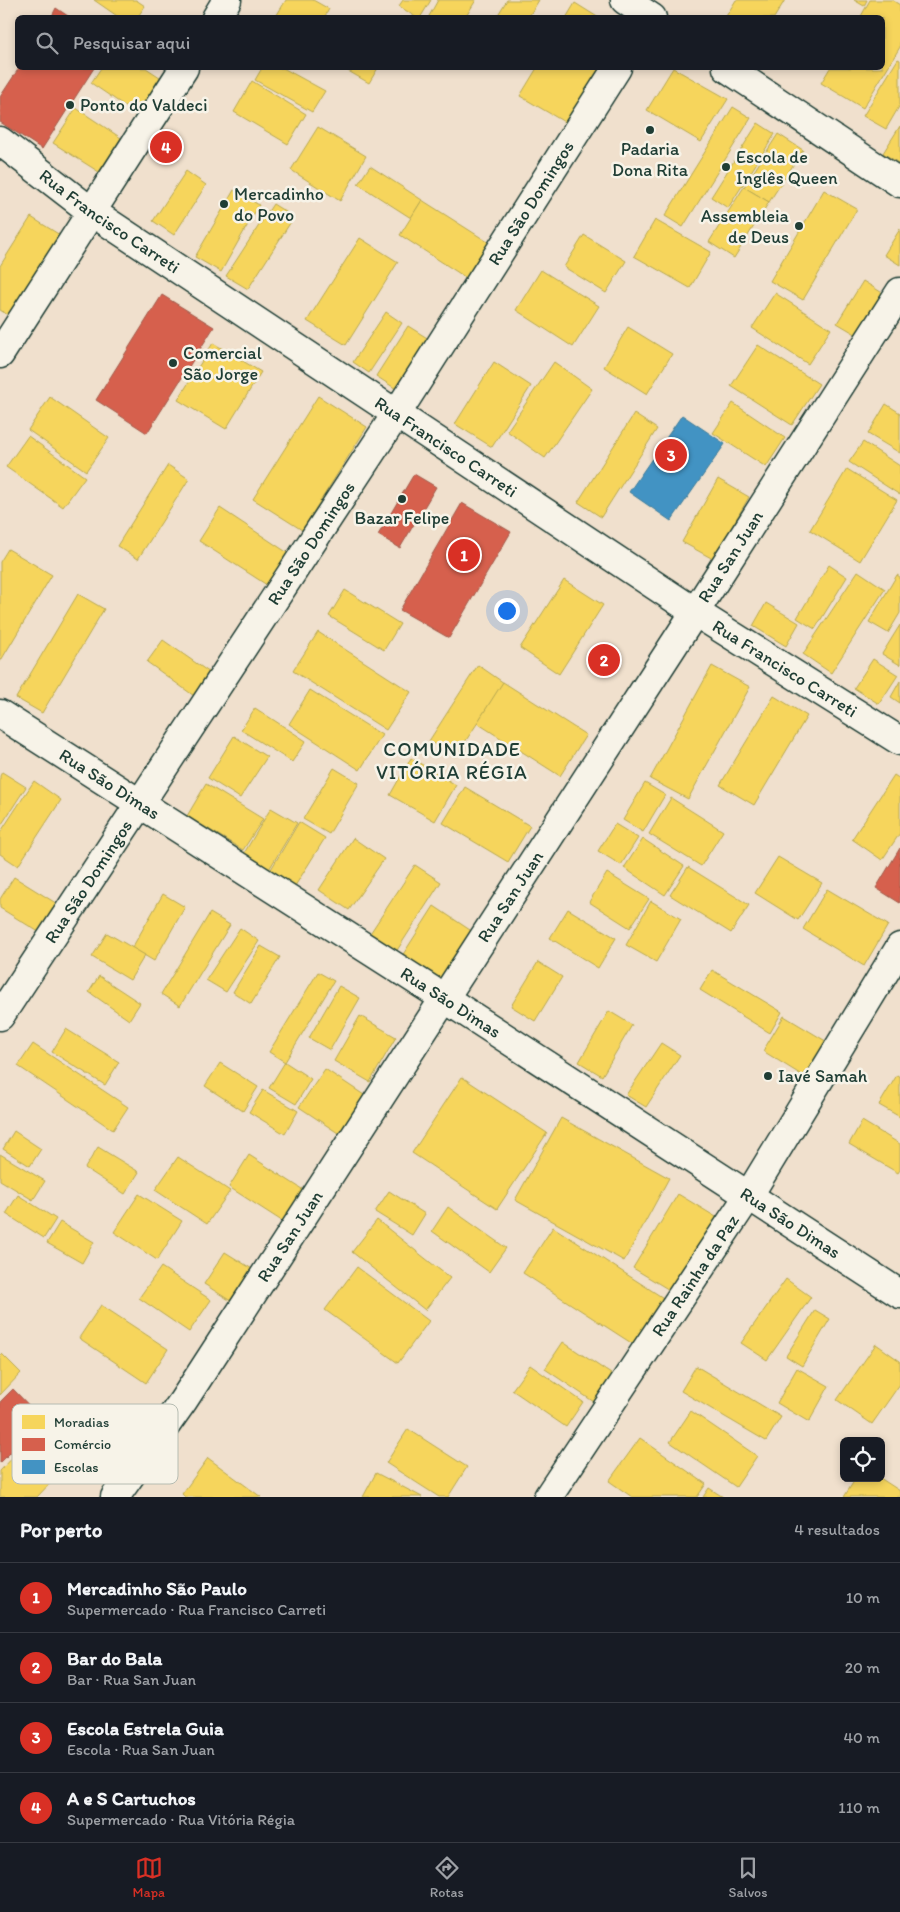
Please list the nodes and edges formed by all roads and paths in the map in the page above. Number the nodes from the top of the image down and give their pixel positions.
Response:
1 (227, 0) edge
2 (625, 0) edge
3 (653, 13) edge
4 (218, 15) edge
5 (183, 70) edge
6 (616, 70) edge
7 (730, 70) edge
8 (0, 140) edge
9 (900, 182) edge
10 (92, 212) junction
11 (900, 292) edge
12 (0, 354) edge
13 (397, 413) junction
14 (695, 612) junction
15 (0, 714) edge
16 (900, 741) edge
17 (140, 802) junction
18 (900, 947) edge
19 (444, 998) junction
20 (0, 1016) edge
21 (749, 1195) junction
22 (900, 1294) edge
23 (178, 1407) edge
24 (124, 1484) edge
25 (115, 1497) edge
26 (548, 1497) edge

1 - 4 street
2 - 3 street
5 - 10 street
6 - 13 street, Rua São Domingos
7 - 9 street
8 - 10 street, Rua Francisco Carreti
10 - 12 street
10 - 13 street, Rua Francisco Carreti
11 - 14 street, Rua San Juan
13 - 14 street, Rua Francisco Carreti
13 - 17 street, Rua São Domingos
14 - 16 street, Rua Francisco Carreti
14 - 19 street, Rua San Juan
15 - 17 street, Rua São Dimas
17 - 19 street, Rua São Dimas
17 - 20 street, Rua São Domingos
18 - 21 street, Rua Rainha da Paz
19 - 21 street, Rua São Dimas
19 - 23 street, Rua San Juan
21 - 22 street, Rua São Dimas
21 - 26 street, Rua Rainha da Paz
24 - 25 street, Rua San Juan

